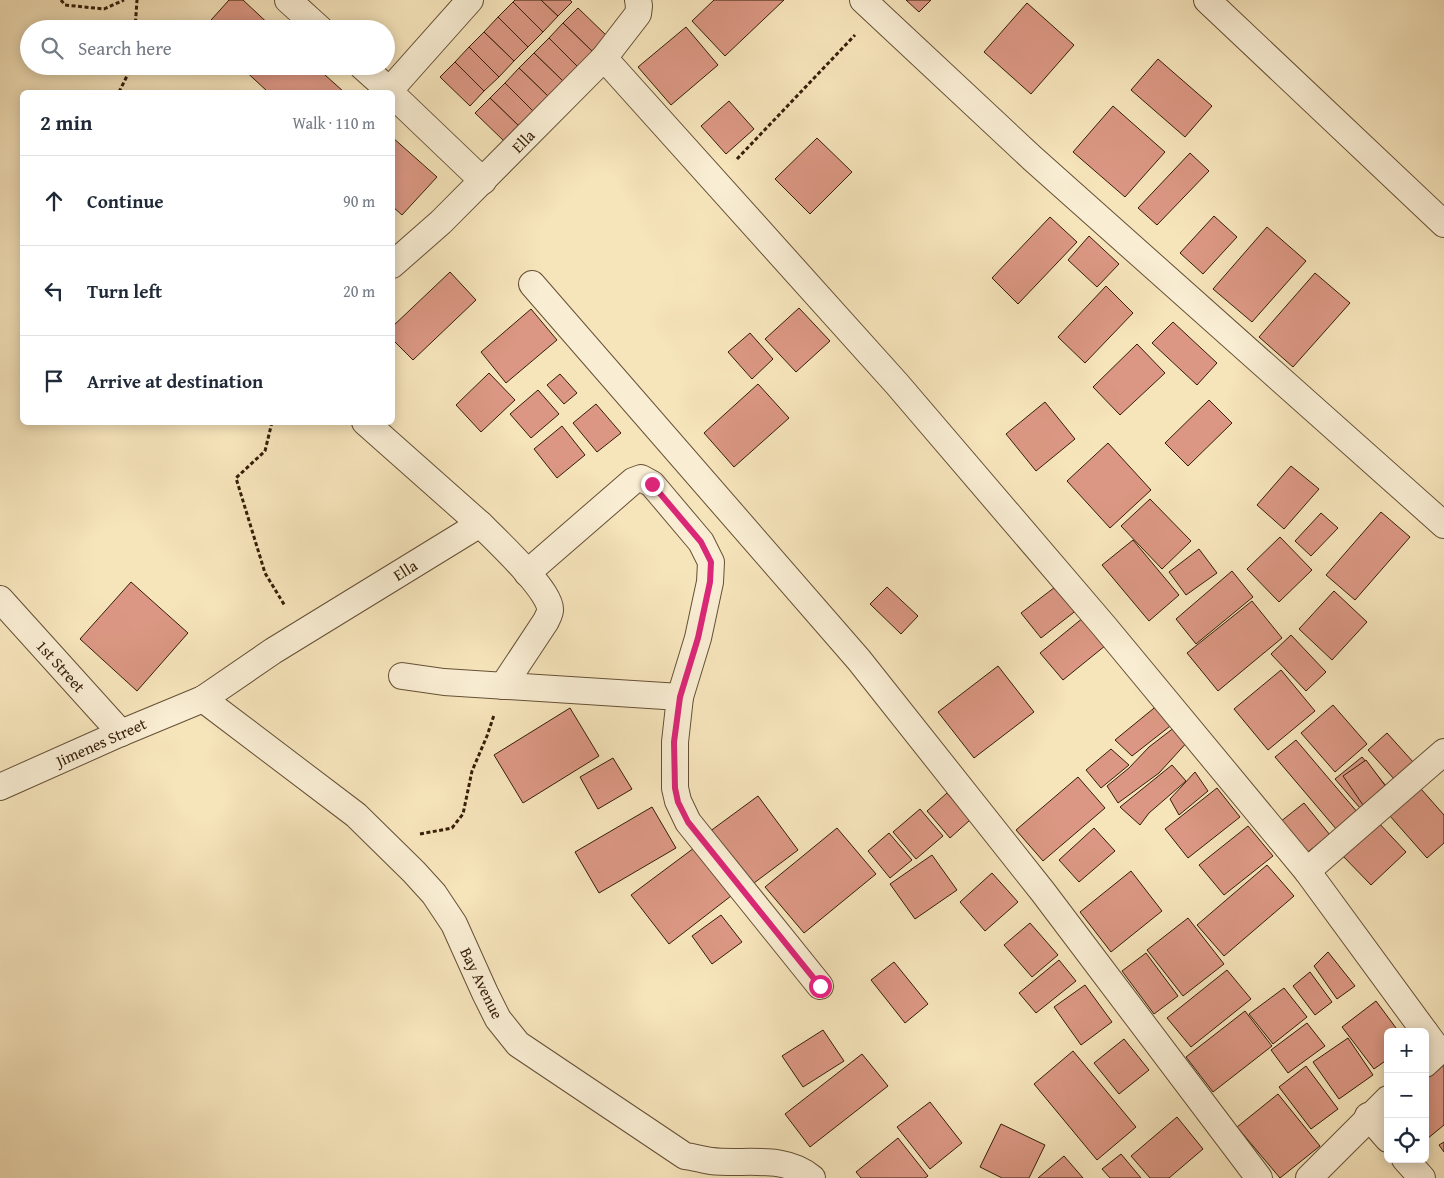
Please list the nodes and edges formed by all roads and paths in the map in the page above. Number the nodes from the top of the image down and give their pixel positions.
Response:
1 (61, 0) edge
2 (124, 0) edge
3 (137, 0) edge
4 (288, 0) edge
5 (470, 0) edge
6 (1206, 0) edge
7 (639, 3) edge
8 (870, 6) edge
9 (136, 20) edge
10 (310, 20) edge
11 (604, 58) junction
12 (128, 75) edge
13 (372, 75) edge
14 (120, 90) edge
15 (389, 90) edge
16 (393, 90) edge
17 (395, 96) edge
18 (482, 181) junction
19 (714, 183) junction
20 (1444, 224) edge
21 (395, 262) edge
22 (532, 284) dead end
23 (271, 425) edge
24 (369, 425) edge
25 (480, 524) junction
26 (1444, 525) edge
27 (527, 573) junction
28 (0, 599) edge
29 (286, 607) dead end
30 (402, 676) dead end
31 (504, 686) junction
32 (680, 697) junction
33 (203, 699) junction
34 (121, 733) junction
35 (1444, 752) edge
36 (0, 787) edge
37 (383, 840) junction
38 (1307, 871) junction
39 (820, 986) dead end
40 (1422, 1028) edge
41 (1429, 1037) edge
42 (1429, 1060) edge
43 (1384, 1102) edge
44 (1368, 1116) junction
45 (1384, 1134) edge
46 (1409, 1163) edge
47 (812, 1178) edge
48 (1259, 1178) edge
49 (1309, 1178) edge
50 (1422, 1178) edge

1 - 2 path
3 - 9 path
4 - 10 street
5 - 16 street
6 - 20 street
7 - 11 street, Ella
8 - 19 path
8 - 26 street
11 - 18 street, Ella
11 - 19 street
12 - 14 path
13 - 15 street
17 - 18 street
18 - 21 street, Ella
19 - 38 street
22 - 48 street
23 - 29 path
24 - 25 street
25 - 27 street
25 - 33 street, Ella
27 - 31 street
27 - 32 street
28 - 34 street, 1st Street
30 - 31 street
31 - 32 street
31 - 37 path
32 - 39 street
33 - 34 street, Jimenes Street
33 - 37 street, Bay Avenue
34 - 36 street, Jimenes Street
35 - 38 street
37 - 47 street, Bay Avenue
38 - 40 street
41 - 42 street
43 - 44 street
44 - 45 street
44 - 49 street
46 - 50 street

